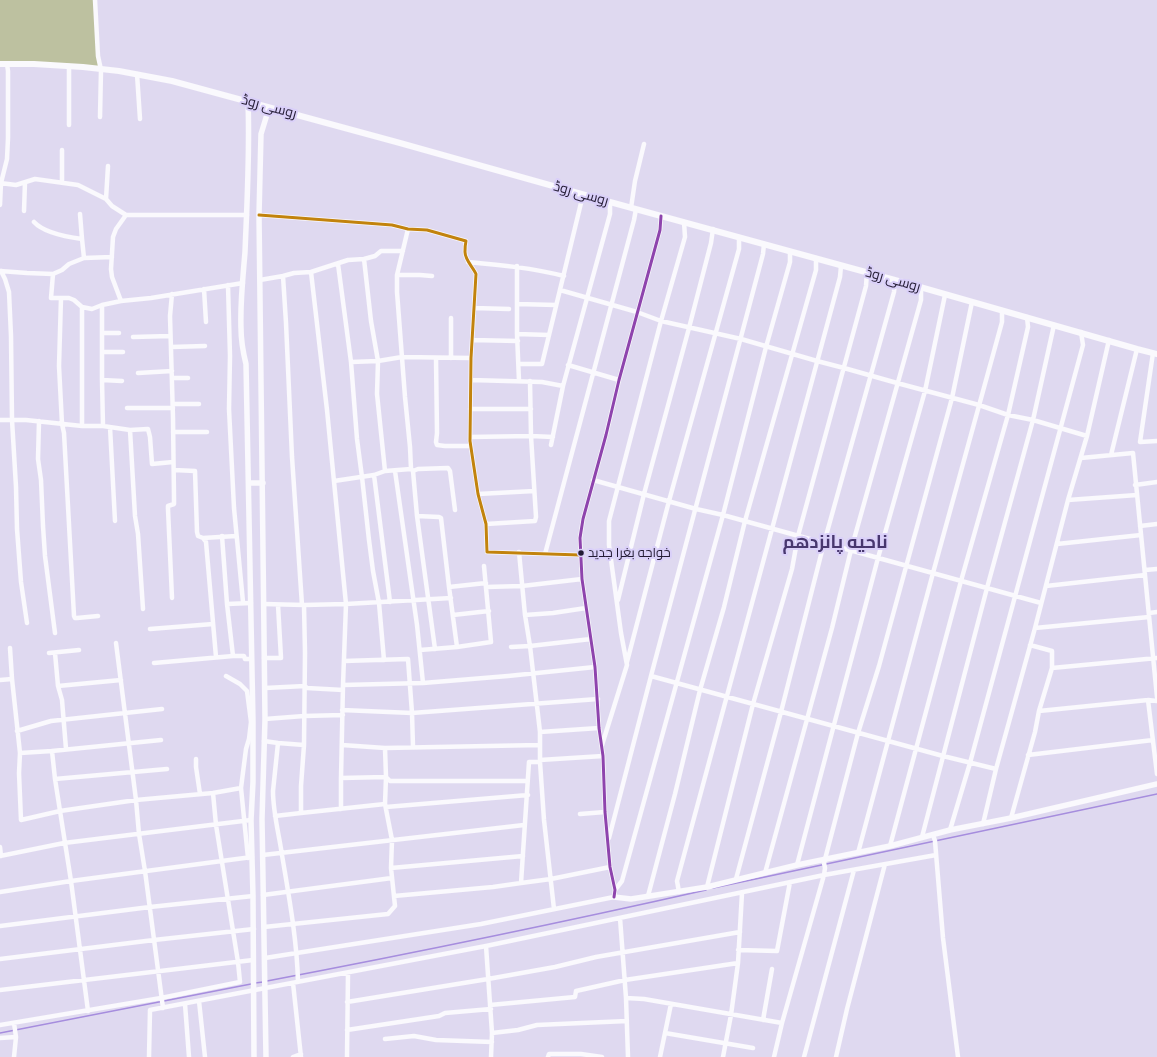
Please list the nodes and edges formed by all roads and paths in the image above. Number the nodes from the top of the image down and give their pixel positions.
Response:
1 (95, 0) edge
2 (3, 64) edge
3 (69, 66) junction
4 (101, 70) junction
5 (137, 74) junction
6 (248, 102) junction
7 (269, 108) junction
8 (100, 117) dead end
9 (140, 119) dead end
10 (69, 125) dead end
11 (644, 144) dead end
12 (62, 150) dead end
13 (108, 166) dead end
14 (25, 182) junction
15 (62, 182) junction
16 (1, 183) edge
17 (582, 194) junction
18 (106, 199) junction
19 (610, 202) junction
20 (0, 205) edge
21 (633, 209) junction
22 (24, 211) dead end
23 (80, 214) dead end
24 (126, 215) junction
25 (247, 215) junction
26 (259, 215) junction
27 (661, 216) junction
28 (34, 222) dead end
29 (684, 222) junction
30 (408, 229) junction
31 (713, 229) junction
32 (739, 237) junction
33 (82, 240) junction
34 (764, 244) junction
35 (403, 251) junction
36 (790, 251) junction
37 (112, 257) junction
38 (84, 258) junction
39 (816, 258) junction
40 (364, 259) junction
41 (468, 262) junction
42 (338, 264) junction
43 (517, 266) junction
44 (841, 266) junction
45 (0, 271) edge
46 (311, 272) junction
47 (867, 272) junction
48 (53, 274) junction
49 (397, 275) junction
50 (283, 276) junction
51 (432, 276) dead end
52 (564, 276) junction
53 (260, 280) junction
54 (895, 280) junction
55 (243, 283) junction
56 (228, 285) junction
57 (921, 287) junction
58 (204, 289) junction
59 (560, 290) junction
60 (172, 294) junction
61 (945, 295) junction
62 (61, 298) junction
63 (587, 298) junction
64 (121, 301) junction
65 (972, 302) junction
66 (517, 304) junction
67 (102, 305) junction
68 (556, 305) junction
69 (612, 305) junction
70 (82, 307) junction
71 (474, 308) junction
72 (509, 309) dead end
73 (1002, 310) junction
74 (637, 312) junction
75 (1027, 317) junction
76 (451, 318) dead end
77 (206, 322) dead end
78 (662, 322) junction
79 (1054, 325) junction
80 (690, 328) junction
81 (1081, 332) junction
82 (102, 333) junction
83 (119, 333) dead end
84 (715, 333) junction
85 (517, 334) junction
86 (549, 335) junction
87 (170, 336) junction
88 (133, 337) dead end
89 (741, 339) junction
90 (472, 340) junction
91 (1109, 340) junction
92 (518, 341) junction
93 (205, 346) dead end
94 (766, 346) junction
95 (171, 347) junction
96 (1137, 349) junction
97 (102, 352) junction
98 (123, 352) dead end
99 (1155, 353) edge
100 (792, 354) junction
101 (402, 357) junction
102 (436, 358) junction
103 (451, 358) junction
104 (471, 358) junction
105 (378, 361) junction
106 (817, 361) junction
107 (351, 362) junction
108 (519, 364) junction
109 (568, 365) junction
110 (844, 368) junction
111 (172, 371) junction
112 (138, 373) dead end
113 (594, 373) junction
114 (871, 376) junction
115 (172, 378) junction
116 (188, 378) dead end
117 (102, 380) junction
118 (471, 380) junction
119 (619, 380) junction
120 (122, 381) dead end
121 (519, 381) junction
122 (530, 381) junction
123 (897, 383) junction
124 (563, 386) junction
125 (925, 390) junction
126 (952, 398) junction
127 (199, 404) dead end
128 (979, 405) junction
129 (173, 406) junction
130 (128, 408) dead end
131 (470, 409) junction
132 (531, 409) junction
133 (1008, 415) junction
134 (0, 420) edge
135 (12, 420) junction
136 (1033, 420) junction
137 (39, 421) junction
138 (62, 424) junction
139 (82, 426) junction
140 (103, 426) junction
141 (110, 427) junction
142 (1060, 428) junction
143 (130, 430) junction
144 (173, 432) junction
145 (207, 432) dead end
146 (531, 436) junction
147 (1087, 436) junction
148 (470, 437) junction
149 (552, 437) junction
150 (1157, 441) edge
151 (551, 445) dead end
152 (471, 446) junction
153 (1111, 455) junction
154 (1081, 458) junction
155 (173, 462) junction
156 (174, 470) junction
157 (412, 470) junction
158 (385, 471) junction
159 (395, 471) junction
160 (374, 475) junction
161 (362, 477) junction
162 (593, 480) junction
163 (334, 481) junction
164 (249, 482) junction
165 (263, 482) junction
166 (1157, 482) edge
167 (1135, 485) junction
168 (618, 486) junction
169 (534, 491) junction
170 (478, 494) junction
171 (644, 494) junction
172 (1137, 495) junction
173 (1068, 500) junction
174 (669, 501) junction
175 (696, 508) junction
176 (455, 510) dead end
177 (723, 515) junction
178 (417, 516) junction
179 (115, 521) dead end
180 (745, 521) junction
181 (486, 524) junction
182 (1157, 524) edge
183 (1140, 526) junction
184 (773, 529) junction
185 (1141, 535) junction
186 (222, 536) junction
187 (236, 536) junction
188 (798, 536) junction
189 (203, 538) junction
190 (824, 543) junction
191 (1057, 544) junction
192 (852, 550) junction
193 (519, 552) junction
194 (545, 554) junction
195 (580, 555) junction
196 (878, 558) junction
197 (484, 566) dead end
198 (906, 566) junction
199 (1157, 569) edge
200 (1145, 572) junction
201 (933, 573) junction
202 (582, 579) junction
203 (961, 581) junction
204 (486, 585) junction
205 (522, 586) junction
206 (1046, 586) junction
207 (448, 588) junction
208 (987, 588) junction
209 (1015, 596) junction
210 (172, 598) dead end
211 (451, 598) junction
212 (414, 600) junction
213 (428, 600) junction
214 (242, 602) junction
215 (390, 602) junction
216 (251, 603) junction
217 (379, 603) junction
218 (1041, 603) junction
219 (227, 604) junction
220 (264, 604) junction
221 (346, 604) junction
222 (617, 604) junction
223 (278, 605) junction
224 (303, 605) junction
225 (586, 608) junction
226 (143, 609) dead end
227 (488, 611) junction
228 (1157, 612) edge
229 (453, 615) junction
230 (525, 615) junction
231 (1149, 615) junction
232 (98, 616) dead end
233 (27, 623) dead end
234 (214, 624) junction
235 (1035, 628) junction
236 (150, 629) dead end
237 (55, 633) dead end
238 (591, 639) junction
239 (116, 643) dead end
240 (1030, 645) junction
241 (530, 646) junction
242 (457, 647) junction
243 (511, 647) dead end
244 (10, 648) dead end
245 (434, 649) junction
246 (79, 650) dead end
247 (420, 650) junction
248 (49, 653) dead end
249 (55, 653) junction
250 (233, 656) junction
251 (216, 658) junction
252 (264, 658) junction
253 (1155, 658) edge
254 (251, 659) junction
255 (344, 660) junction
256 (384, 660) junction
257 (154, 663) dead end
258 (627, 665) junction
259 (595, 667) junction
260 (1052, 668) junction
261 (533, 673) junction
262 (226, 676) dead end
263 (651, 676) junction
264 (12, 679) junction
265 (0, 680) edge
266 (121, 680) junction
267 (410, 682) junction
268 (423, 683) junction
269 (676, 683) junction
270 (58, 686) junction
271 (305, 686) junction
272 (343, 687) junction
273 (265, 688) junction
274 (700, 690) junction
275 (1157, 696) edge
276 (727, 697) junction
277 (598, 699) junction
278 (1148, 700) junction
279 (1157, 701) edge
280 (537, 704) junction
281 (753, 704) junction
282 (162, 709) dead end
283 (1039, 711) junction
284 (781, 712) junction
285 (124, 713) junction
286 (343, 713) junction
287 (412, 713) junction
288 (304, 716) junction
289 (63, 719) junction
290 (265, 719) junction
291 (807, 719) junction
292 (833, 726) junction
293 (599, 728) junction
294 (17, 730) junction
295 (540, 732) junction
296 (858, 733) junction
297 (161, 740) dead end
298 (1153, 740) junction
299 (264, 741) junction
300 (889, 742) junction
301 (129, 743) junction
302 (278, 743) junction
303 (304, 745) junction
304 (342, 745) junction
305 (540, 745) junction
306 (412, 747) junction
307 (385, 748) junction
308 (601, 748) junction
309 (66, 749) junction
310 (916, 749) junction
311 (52, 751) junction
312 (20, 753) junction
313 (1028, 755) junction
314 (602, 756) junction
315 (943, 756) junction
316 (196, 759) dead end
317 (540, 761) junction
318 (970, 763) junction
319 (167, 769) dead end
320 (996, 769) junction
321 (132, 773) junction
322 (1157, 774) edge
323 (386, 777) junction
324 (341, 778) junction
325 (55, 779) junction
326 (527, 781) junction
327 (1157, 784) edge
328 (241, 788) junction
329 (212, 793) junction
330 (200, 794) junction
331 (528, 795) junction
332 (136, 800) junction
333 (386, 806) junction
334 (341, 809) junction
335 (60, 811) junction
336 (604, 812) junction
337 (301, 813) junction
338 (580, 814) dead end
339 (275, 816) junction
340 (1011, 818) junction
341 (251, 820) junction
342 (244, 822) junction
343 (983, 824) junction
344 (216, 825) junction
345 (524, 825) junction
346 (950, 830) junction
347 (139, 834) junction
348 (934, 836) junction
349 (922, 837) junction
350 (392, 840) junction
351 (608, 841) junction
352 (64, 843) junction
353 (890, 846) junction
354 (0, 847) edge
355 (282, 853) junction
356 (858, 853) junction
357 (936, 853) junction
358 (263, 855) junction
359 (1, 856) edge
360 (523, 856) junction
361 (250, 857) junction
362 (222, 860) junction
363 (825, 864) junction
364 (885, 864) junction
365 (797, 865) junction
366 (610, 867) junction
367 (391, 868) junction
368 (854, 870) junction
369 (145, 871) junction
370 (765, 873) junction
371 (824, 875) junction
372 (392, 878) junction
373 (551, 879) junction
374 (736, 879) junction
375 (71, 881) junction
376 (790, 882) junction
377 (521, 883) junction
378 (707, 886) junction
379 (615, 890) junction
380 (0, 892) edge
381 (288, 892) junction
382 (679, 892) junction
383 (742, 893) junction
384 (263, 895) junction
385 (253, 896) junction
386 (394, 896) junction
387 (648, 896) junction
388 (228, 898) junction
389 (614, 898) junction
390 (150, 907) junction
391 (554, 909) junction
392 (75, 917) junction
393 (620, 918) junction
394 (293, 924) junction
395 (0, 926) edge
396 (264, 927) junction
397 (254, 929) junction
398 (233, 931) junction
399 (740, 932) junction
400 (154, 940) junction
401 (486, 946) junction
402 (80, 949) junction
403 (738, 950) junction
404 (623, 952) junction
405 (296, 954) junction
406 (265, 958) junction
407 (0, 960) edge
408 (253, 960) junction
409 (238, 962) junction
410 (738, 963) junction
411 (772, 969) dead end
412 (158, 972) junction
413 (254, 972) junction
414 (348, 973) junction
415 (265, 975) junction
416 (488, 979) junction
417 (84, 980) junction
418 (625, 980) junction
419 (295, 983) junction
420 (265, 988) junction
421 (0, 990) edge
422 (254, 991) junction
423 (626, 998) junction
424 (254, 999) junction
425 (265, 999) junction
426 (199, 1001) junction
427 (347, 1002) junction
428 (162, 1003) junction
429 (185, 1004) junction
430 (671, 1004) junction
431 (490, 1007) junction
432 (88, 1011) junction
433 (731, 1015) junction
434 (762, 1020) junction
435 (627, 1021) junction
436 (14, 1023) junction
437 (782, 1023) junction
438 (0, 1026) edge
439 (347, 1030) junction
440 (492, 1033) junction
441 (665, 1033) junction
442 (16, 1036) junction
443 (0, 1038) edge
444 (385, 1039) dead end
445 (492, 1042) junction
446 (725, 1044) junction
447 (753, 1048) dead end
448 (581, 1055) edge
449 (301, 1056) edge
450 (14, 1057) edge
451 (149, 1057) edge
452 (189, 1057) edge
453 (205, 1057) edge
454 (254, 1057) edge
455 (266, 1057) edge
456 (293, 1057) edge
457 (347, 1057) edge
458 (491, 1057) edge
459 (548, 1057) edge
460 (602, 1057) edge
461 (628, 1057) edge
462 (660, 1057) edge
463 (723, 1057) edge
464 (774, 1057) edge
465 (804, 1057) edge
466 (836, 1057) edge
467 (958, 1057) edge

1 - 4 street
2 - 3 main road, روسی روڈ
2 - 16 street
3 - 4 main road, روسی روڈ
3 - 10 street
4 - 5 main road, روسی روڈ
4 - 8 street
5 - 6 main road, روسی روڈ
5 - 9 street
6 - 7 main road, روسی روڈ
6 - 25 street
7 - 17 main road, روسی روڈ
7 - 26 street
11 - 21 street
12 - 15 street
13 - 18 street
14 - 15 street
14 - 16 street
14 - 22 street
15 - 18 street
16 - 20 street
17 - 19 main road, روسی روڈ
17 - 52 street
18 - 24 street
19 - 21 main road, روسی روڈ
19 - 63 street
21 - 27 main road, روسی روڈ
21 - 69 street
23 - 33 street
24 - 25 street
24 - 37 street
25 - 55 street
26 - 30 street
26 - 53 street
27 - 29 main road, روسی روڈ
27 - 74 street
28 - 33 street
29 - 31 main road, روسی روڈ
29 - 78 street
30 - 35 street
30 - 41 street
31 - 32 main road, روسی روڈ
31 - 80 street
32 - 34 main road, روسی روڈ
32 - 84 street
33 - 38 street
34 - 36 main road, روسی روڈ
34 - 89 street
35 - 40 street
35 - 49 street
36 - 39 main road, روسی روڈ
36 - 94 street
37 - 38 street
37 - 64 street
38 - 48 street
39 - 44 main road, روسی روڈ
39 - 100 street
40 - 42 street
40 - 105 street
41 - 43 street
41 - 71 street
42 - 46 street
42 - 107 street
43 - 52 street
43 - 66 street
44 - 47 main road, روسی روڈ
44 - 106 street
45 - 48 street
45 - 135 street
46 - 50 street
46 - 163 street
47 - 54 main road, روسی روڈ
47 - 110 street
48 - 62 street
49 - 51 street
49 - 101 street
50 - 53 street
50 - 224 street
52 - 59 street
53 - 165 street
54 - 57 main road, روسی روڈ
54 - 114 street
55 - 56 street
55 - 164 street
56 - 58 street
56 - 187 street
57 - 61 main road, روسی روڈ
57 - 123 street
58 - 60 street
58 - 77 street
59 - 63 street
59 - 68 street
60 - 64 street
60 - 87 street
61 - 65 main road, روسی روڈ
61 - 125 street
62 - 70 street
62 - 138 street
63 - 69 street
63 - 109 street
64 - 67 street
65 - 73 main road, روسی روڈ
65 - 126 street
66 - 68 street
66 - 85 street
67 - 70 street
67 - 82 street
68 - 86 street
69 - 74 street
69 - 113 street
70 - 139 street
71 - 72 street
71 - 90 street
73 - 75 main road, روسی روڈ
73 - 128 street
74 - 78 street
74 - 119 street
75 - 79 main road, روسی روڈ
75 - 133 street
76 - 103 street
78 - 80 street
78 - 168 street
79 - 81 main road, روسی روڈ
79 - 136 street
80 - 84 street
80 - 171 street
81 - 91 main road, روسی روڈ
81 - 142 street
82 - 83 street
82 - 97 street
84 - 89 street
84 - 174 street
85 - 86 street
85 - 92 street
86 - 108 street
87 - 88 street
87 - 95 street
89 - 94 street
89 - 175 street
90 - 92 street
90 - 104 street
91 - 96 main road, روسی روڈ
91 - 147 street
92 - 108 street
93 - 95 street
94 - 100 street
94 - 177 street
95 - 111 street
96 - 99 main road, روسی روڈ
96 - 153 street
97 - 98 street
97 - 117 street
99 - 150 street
100 - 106 street
100 - 180 street
101 - 102 street
101 - 105 street
101 - 157 street
102 - 103 street
102 - 152 street
103 - 104 street
104 - 118 street
105 - 107 street
105 - 158 street
106 - 110 street
106 - 184 street
107 - 161 street
108 - 121 street
109 - 113 street
109 - 124 street
110 - 114 street
110 - 188 street
111 - 112 street
111 - 115 street
113 - 119 street
113 - 194 street
114 - 123 street
114 - 190 street
115 - 116 street
115 - 129 street
117 - 120 street
117 - 140 street
118 - 121 street
118 - 131 street
119 - 162 street
121 - 122 street
122 - 124 street
122 - 132 street
123 - 125 street
123 - 192 street
124 - 149 street
125 - 126 street
125 - 196 street
126 - 128 street
126 - 198 street
127 - 129 street
128 - 133 street
128 - 201 street
129 - 130 street
129 - 144 street
131 - 132 street
131 - 148 street
132 - 146 street
133 - 136 street
133 - 203 street
134 - 135 street
135 - 137 street
135 - 233 street
136 - 142 street
136 - 208 street
137 - 138 street
137 - 237 street
138 - 139 street
138 - 232 street
139 - 140 street
140 - 141 street
141 - 143 street
141 - 179 street
142 - 147 street
142 - 209 street
143 - 155 street
143 - 226 street
144 - 145 street
144 - 155 street
146 - 148 street
146 - 149 street
146 - 169 street
147 - 154 street
148 - 152 street
149 - 151 street
152 - 170 street
153 - 154 street
153 - 167 street
154 - 173 street
155 - 156 street
156 - 189 street
156 - 210 street
157 - 159 street
157 - 176 street
157 - 178 street
158 - 159 street
158 - 160 street
159 - 212 street
160 - 161 street
160 - 215 street
161 - 163 street
161 - 217 street
162 - 168 street
162 - 195 street
163 - 221 street
164 - 165 street
164 - 216 street
165 - 220 street
166 - 167 street
167 - 172 street
168 - 171 street
168 - 222 street
169 - 170 street
169 - 181 street
170 - 181 street
171 - 174 street
171 - 222 street
172 - 173 street
172 - 183 street
173 - 191 street
174 - 175 street
174 - 258 street
175 - 177 street
175 - 263 street
177 - 180 street
177 - 269 street
178 - 207 street
178 - 213 street
180 - 184 street
180 - 274 street
181 - 193 street
182 - 183 street
183 - 185 street
184 - 188 street
184 - 276 street
185 - 191 street
185 - 200 street
186 - 187 street
186 - 189 street
186 - 219 street
187 - 214 street
188 - 190 street
188 - 281 street
189 - 234 street
190 - 192 street
190 - 284 street
191 - 206 street
192 - 196 street
192 - 291 street
193 - 194 street
193 - 205 street
194 - 195 street
195 - 202 street
196 - 198 street
196 - 292 street
197 - 204 street
198 - 201 street
198 - 296 street
199 - 200 street
200 - 206 street
200 - 231 street
201 - 203 street
201 - 300 street
202 - 205 street
202 - 225 street
203 - 208 street
203 - 310 street
204 - 205 street
204 - 207 street
204 - 227 street
205 - 230 street
206 - 218 street
207 - 211 street
208 - 209 street
208 - 315 street
209 - 218 street
209 - 318 street
211 - 213 street
211 - 229 street
212 - 213 street
212 - 215 street
212 - 247 street
213 - 245 street
214 - 216 street
214 - 219 street
215 - 217 street
216 - 254 street
217 - 221 street
217 - 256 street
218 - 235 street
219 - 250 street
220 - 223 street
220 - 252 street
221 - 224 street
221 - 255 street
222 - 258 street
223 - 224 street
223 - 252 street
224 - 271 street
225 - 230 street
225 - 238 street
227 - 229 street
227 - 242 street
228 - 231 street
229 - 242 street
230 - 241 street
231 - 235 street
231 - 253 street
234 - 236 street
234 - 251 street
235 - 240 street
238 - 241 street
238 - 259 street
239 - 266 street
240 - 260 street
240 - 320 street
241 - 243 street
241 - 261 street
242 - 245 street
244 - 264 street
245 - 247 street
246 - 249 street
247 - 268 street
248 - 249 street
249 - 270 street
250 - 251 street
250 - 254 street
251 - 257 street
252 - 273 street
253 - 260 street
253 - 275 street
254 - 341 street
255 - 256 street
255 - 272 street
256 - 267 street
258 - 308 street
259 - 261 street
259 - 277 street
260 - 283 street
261 - 268 street
261 - 280 street
262 - 328 street
263 - 269 street
263 - 351 street
264 - 265 street
264 - 294 street
266 - 270 street
266 - 285 street
267 - 268 street
267 - 272 street
267 - 287 street
269 - 274 street
269 - 379 street
270 - 289 street
271 - 272 street
271 - 273 street
271 - 288 street
272 - 286 street
273 - 290 street
274 - 276 street
274 - 387 street
276 - 281 street
276 - 382 street
277 - 280 street
277 - 293 street
278 - 279 street
278 - 283 street
278 - 298 street
280 - 287 street
280 - 295 street
281 - 284 street
281 - 378 street
282 - 285 street
283 - 313 street
284 - 291 street
284 - 374 street
285 - 289 street
285 - 301 street
286 - 287 street
286 - 288 street
286 - 304 street
287 - 306 street
288 - 290 street
288 - 303 street
289 - 294 street
289 - 309 street
290 - 299 street
291 - 292 street
291 - 370 street
292 - 296 street
292 - 365 street
293 - 295 street
293 - 308 street
294 - 312 street
295 - 305 street
296 - 300 street
296 - 363 street
297 - 301 street
298 - 313 street
298 - 322 street
299 - 302 street
299 - 358 street
300 - 310 street
300 - 356 street
301 - 309 street
301 - 321 street
302 - 303 street
302 - 339 street
303 - 337 street
304 - 307 street
304 - 324 street
305 - 306 street
305 - 317 street
306 - 307 street
307 - 323 street
308 - 314 street
309 - 311 street
310 - 315 street
310 - 353 street
311 - 312 street
311 - 325 street
312 - 335 street
313 - 340 street
314 - 317 street
314 - 336 street
315 - 318 street
315 - 349 street
316 - 330 street
317 - 326 street
317 - 373 street
318 - 320 street
318 - 346 street
319 - 321 street
320 - 343 street
321 - 325 street
321 - 332 street
323 - 324 street
323 - 326 street
323 - 333 street
324 - 334 street
325 - 335 street
326 - 331 street
327 - 340 street
328 - 329 street
328 - 342 street
329 - 330 street
329 - 344 street
330 - 332 street
331 - 333 street
331 - 345 street
332 - 335 street
332 - 347 street
333 - 334 street
333 - 350 street
334 - 337 street
335 - 352 street
336 - 338 street
336 - 351 street
337 - 339 street
339 - 355 street
340 - 343 street
341 - 342 street
341 - 361 street
342 - 344 street
342 - 361 street
343 - 346 street
344 - 347 street
344 - 362 street
345 - 350 street
345 - 360 street
346 - 348 street
347 - 352 street
347 - 369 street
348 - 349 street
348 - 357 street
349 - 353 street
350 - 355 street
350 - 367 street
351 - 366 street
352 - 359 street
352 - 375 street
353 - 356 street
354 - 359 street
355 - 358 street
355 - 381 street
356 - 363 street
357 - 364 street
357 - 467 street
358 - 384 street
360 - 367 street
360 - 377 street
361 - 362 street
361 - 385 street
362 - 369 street
362 - 388 street
363 - 365 street
363 - 371 street
364 - 368 street
364 - 466 street
365 - 370 street
366 - 373 street
366 - 379 street
367 - 372 street
368 - 371 street
368 - 465 street
369 - 375 street
369 - 390 street
370 - 374 street
371 - 376 street
371 - 437 street
372 - 381 street
372 - 386 street
373 - 377 street
373 - 391 street
374 - 378 street
375 - 380 street
375 - 392 street
376 - 383 street
376 - 403 street
377 - 386 street
378 - 382 street
379 - 389 street
381 - 384 street
381 - 394 street
382 - 387 street
383 - 393 street
383 - 399 street
384 - 396 street
385 - 388 street
385 - 397 street
386 - 394 street
387 - 389 street
388 - 390 street
388 - 398 street
389 - 391 street
390 - 392 street
390 - 400 street
391 - 405 street
392 - 395 street
392 - 402 street
393 - 401 street
393 - 404 street
394 - 396 street
394 - 405 street
396 - 406 street
397 - 398 street
397 - 408 street
398 - 400 street
398 - 409 street
399 - 403 street
399 - 404 street
400 - 402 street
400 - 412 street
401 - 414 street
401 - 416 street
402 - 407 street
402 - 417 street
403 - 410 street
404 - 416 street
404 - 418 street
405 - 406 street
405 - 419 street
406 - 415 street
408 - 409 street
408 - 413 street
409 - 412 street
409 - 428 street
410 - 418 street
410 - 433 street
411 - 434 street
412 - 417 street
412 - 428 street
413 - 415 street
413 - 422 street
414 - 419 street
414 - 427 street
415 - 420 street
416 - 427 street
416 - 431 street
417 - 421 street
417 - 432 street
418 - 423 street
418 - 431 street
419 - 420 street
419 - 449 street
420 - 422 street
420 - 425 street
422 - 424 street
422 - 426 street
423 - 430 street
423 - 435 street
424 - 425 street
424 - 454 street
425 - 455 street
426 - 429 street
426 - 453 street
427 - 439 street
428 - 429 street
428 - 432 street
428 - 451 street
429 - 452 street
430 - 433 street
430 - 441 street
431 - 439 street
431 - 440 street
432 - 436 street
433 - 434 street
433 - 446 street
434 - 437 street
435 - 440 street
435 - 461 street
436 - 438 street
436 - 442 street
437 - 464 street
439 - 457 street
440 - 445 street
441 - 446 street
441 - 462 street
442 - 443 street
442 - 450 street
444 - 445 street
445 - 458 street
446 - 447 street
446 - 463 street
448 - 459 street
448 - 460 street
449 - 456 street

